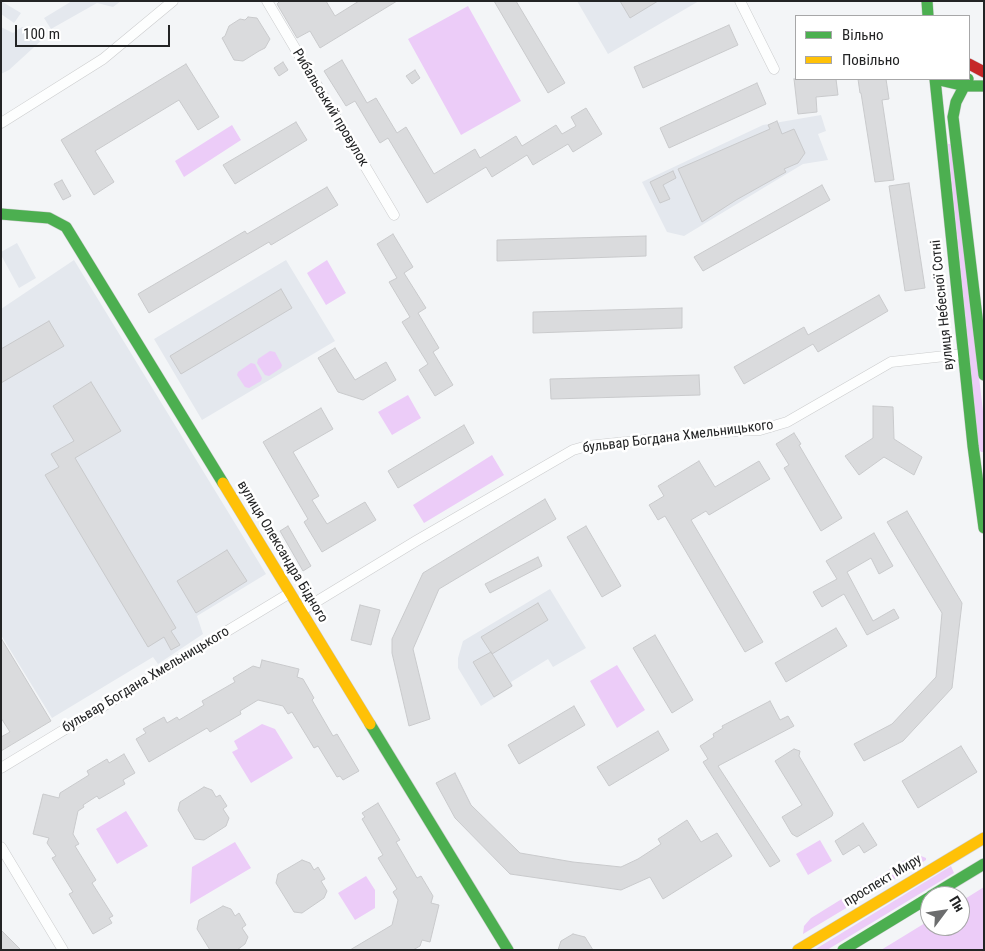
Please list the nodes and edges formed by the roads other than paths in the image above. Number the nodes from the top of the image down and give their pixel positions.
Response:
1 (173, 1) edge
2 (267, 1) edge
3 (740, 1) edge
4 (927, 1) edge
5 (929, 15) edge
6 (970, 65) edge
7 (774, 69) dead end
8 (984, 72) edge
9 (935, 80) edge
10 (951, 80) edge
11 (967, 81) edge
12 (984, 86) edge
13 (1, 123) edge
14 (956, 145) junction
15 (942, 146) junction
16 (1, 214) edge
17 (394, 215) dead end
18 (963, 354) junction
19 (984, 375) edge
20 (979, 460) edge
21 (984, 528) edge
22 (290, 593) junction
23 (301, 611) junction
24 (1, 768) edge
25 (984, 838) edge
26 (1, 847) edge
27 (956, 854) junction
28 (984, 864) edge
29 (967, 874) junction
30 (947, 886) edge
31 (920, 902) edge
32 (64, 950) edge
33 (508, 950) edge
34 (798, 950) edge
35 (842, 950) edge

1 - 13 street
2 - 17 street, Рибальський провулок
3 - 7 street
4 - 5 street
6 - 8 street
9 - 15 street, вулиця Небесної Сотні
10 - 11 street
11 - 12 street
11 - 14 street
14 - 15 street
14 - 19 street
15 - 18 street, вулиця Небесної Сотні
16 - 22 street, вулиця Олександра Бідного
18 - 20 street, вулиця Небесної Сотні
18 - 23 street, бульвар Богдана Хмельницького
20 - 21 street, вулиця Небесної Сотні
22 - 23 street, вулиця Олександра Бідного
22 - 24 street, бульвар Богдана Хмельницького
23 - 33 street, вулиця Олександра Бідного
25 - 27 street, проспект Миру
26 - 32 street
27 - 29 street
27 - 34 street, проспект Миру
28 - 29 street
29 - 30 street
31 - 35 street

